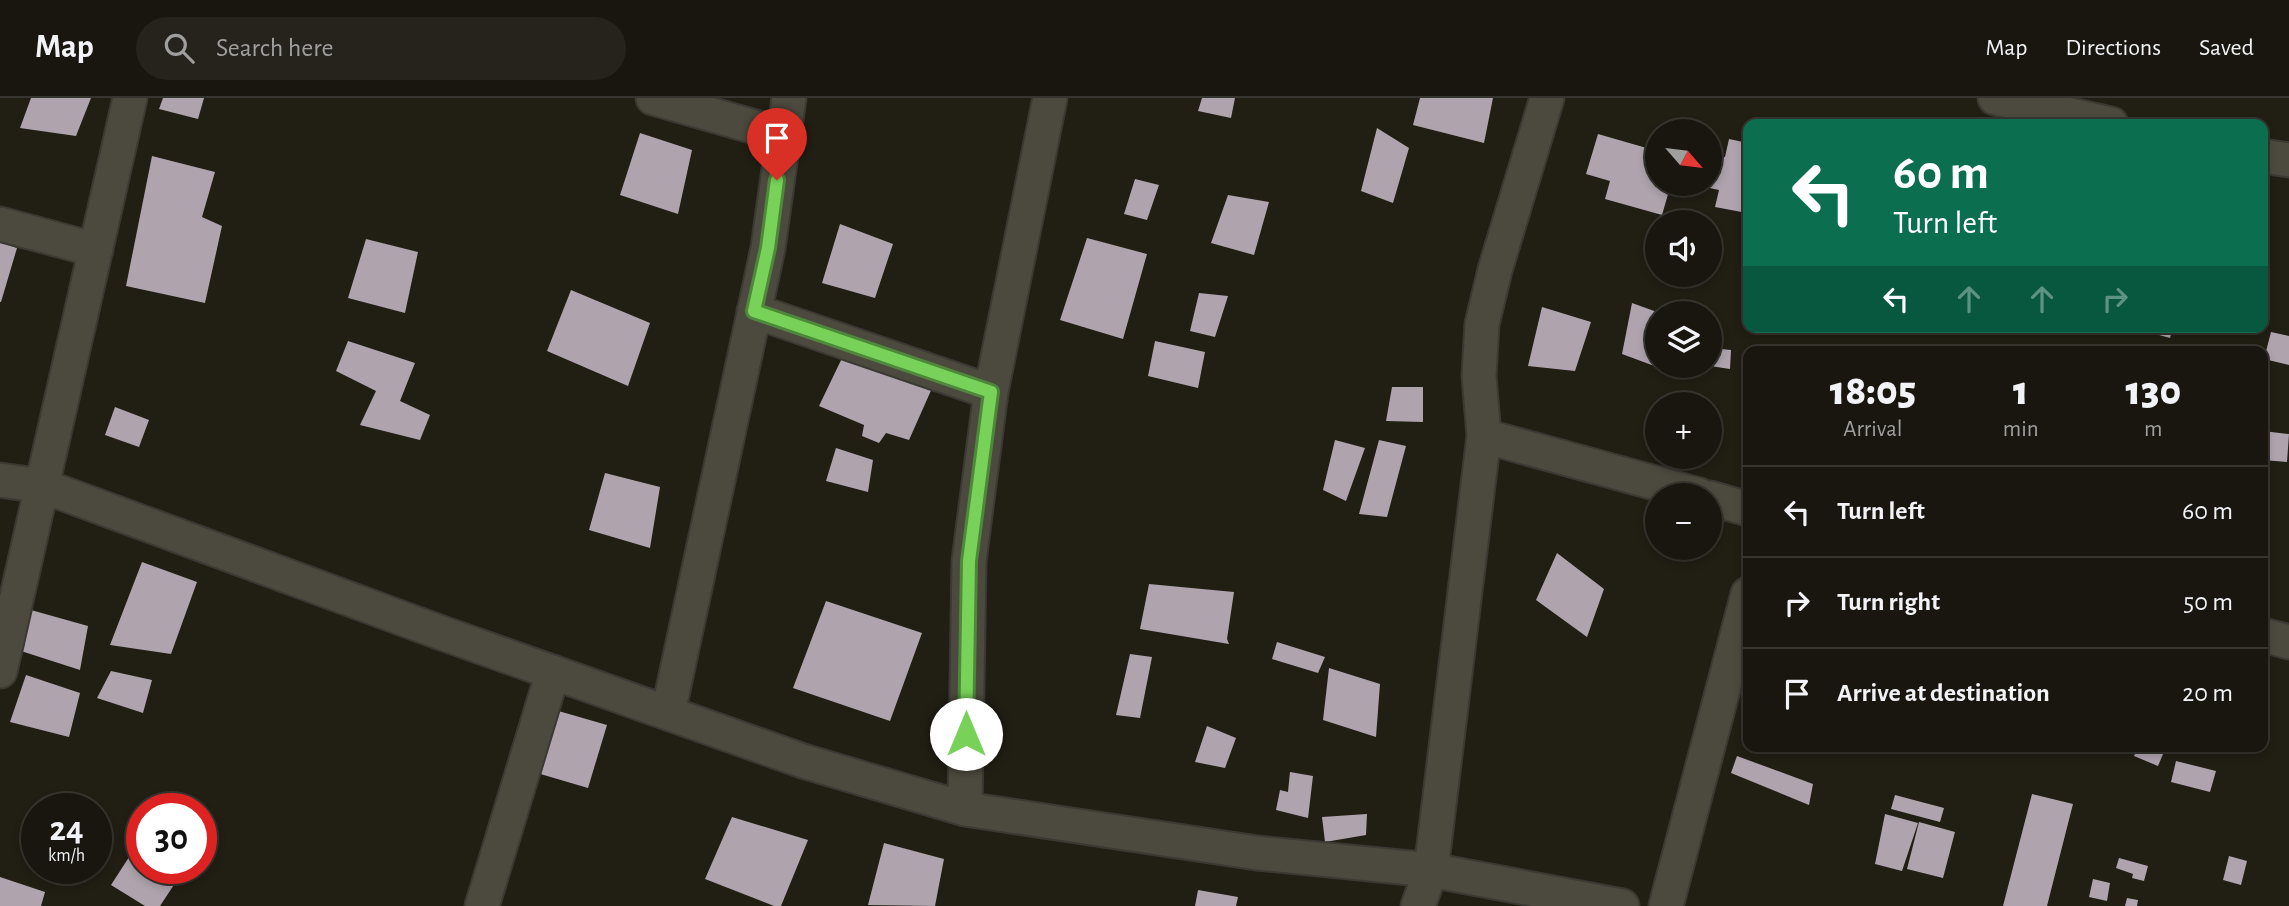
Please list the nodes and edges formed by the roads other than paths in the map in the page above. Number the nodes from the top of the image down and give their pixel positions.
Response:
1 (130, 98) edge
2 (653, 98) edge
3 (789, 98) edge
4 (1050, 98) edge
5 (1547, 98) edge
6 (1995, 98) edge
7 (2089, 119) edge
8 (783, 135) junction
9 (2268, 157) edge
10 (2289, 160) edge
11 (0, 224) edge
12 (96, 250) junction
13 (754, 311) junction
14 (991, 392) junction
15 (1484, 436) junction
16 (0, 480) edge
17 (1655, 483) edge
18 (43, 486) junction
19 (1722, 501) edge
20 (1743, 508) edge
21 (1743, 613) edge
22 (2268, 636) edge
23 (2289, 642) edge
24 (0, 671) edge
25 (553, 672) junction
26 (667, 713) junction
27 (965, 809) junction
28 (1431, 870) junction
29 (482, 906) edge
30 (1418, 906) edge
31 (1622, 906) edge
32 (1666, 906) edge

1 - 12 street
2 - 8 street
3 - 8 street
4 - 14 street
5 - 15 street
6 - 7 street
8 - 13 street
9 - 10 street
11 - 12 street
12 - 18 street
13 - 14 street
13 - 26 street
14 - 27 street
15 - 17 street
15 - 28 street
16 - 18 street
18 - 24 street
18 - 25 street
19 - 20 street
21 - 32 street
22 - 23 street
25 - 26 street
25 - 29 street
26 - 27 street
27 - 28 street
28 - 30 street
28 - 31 street

